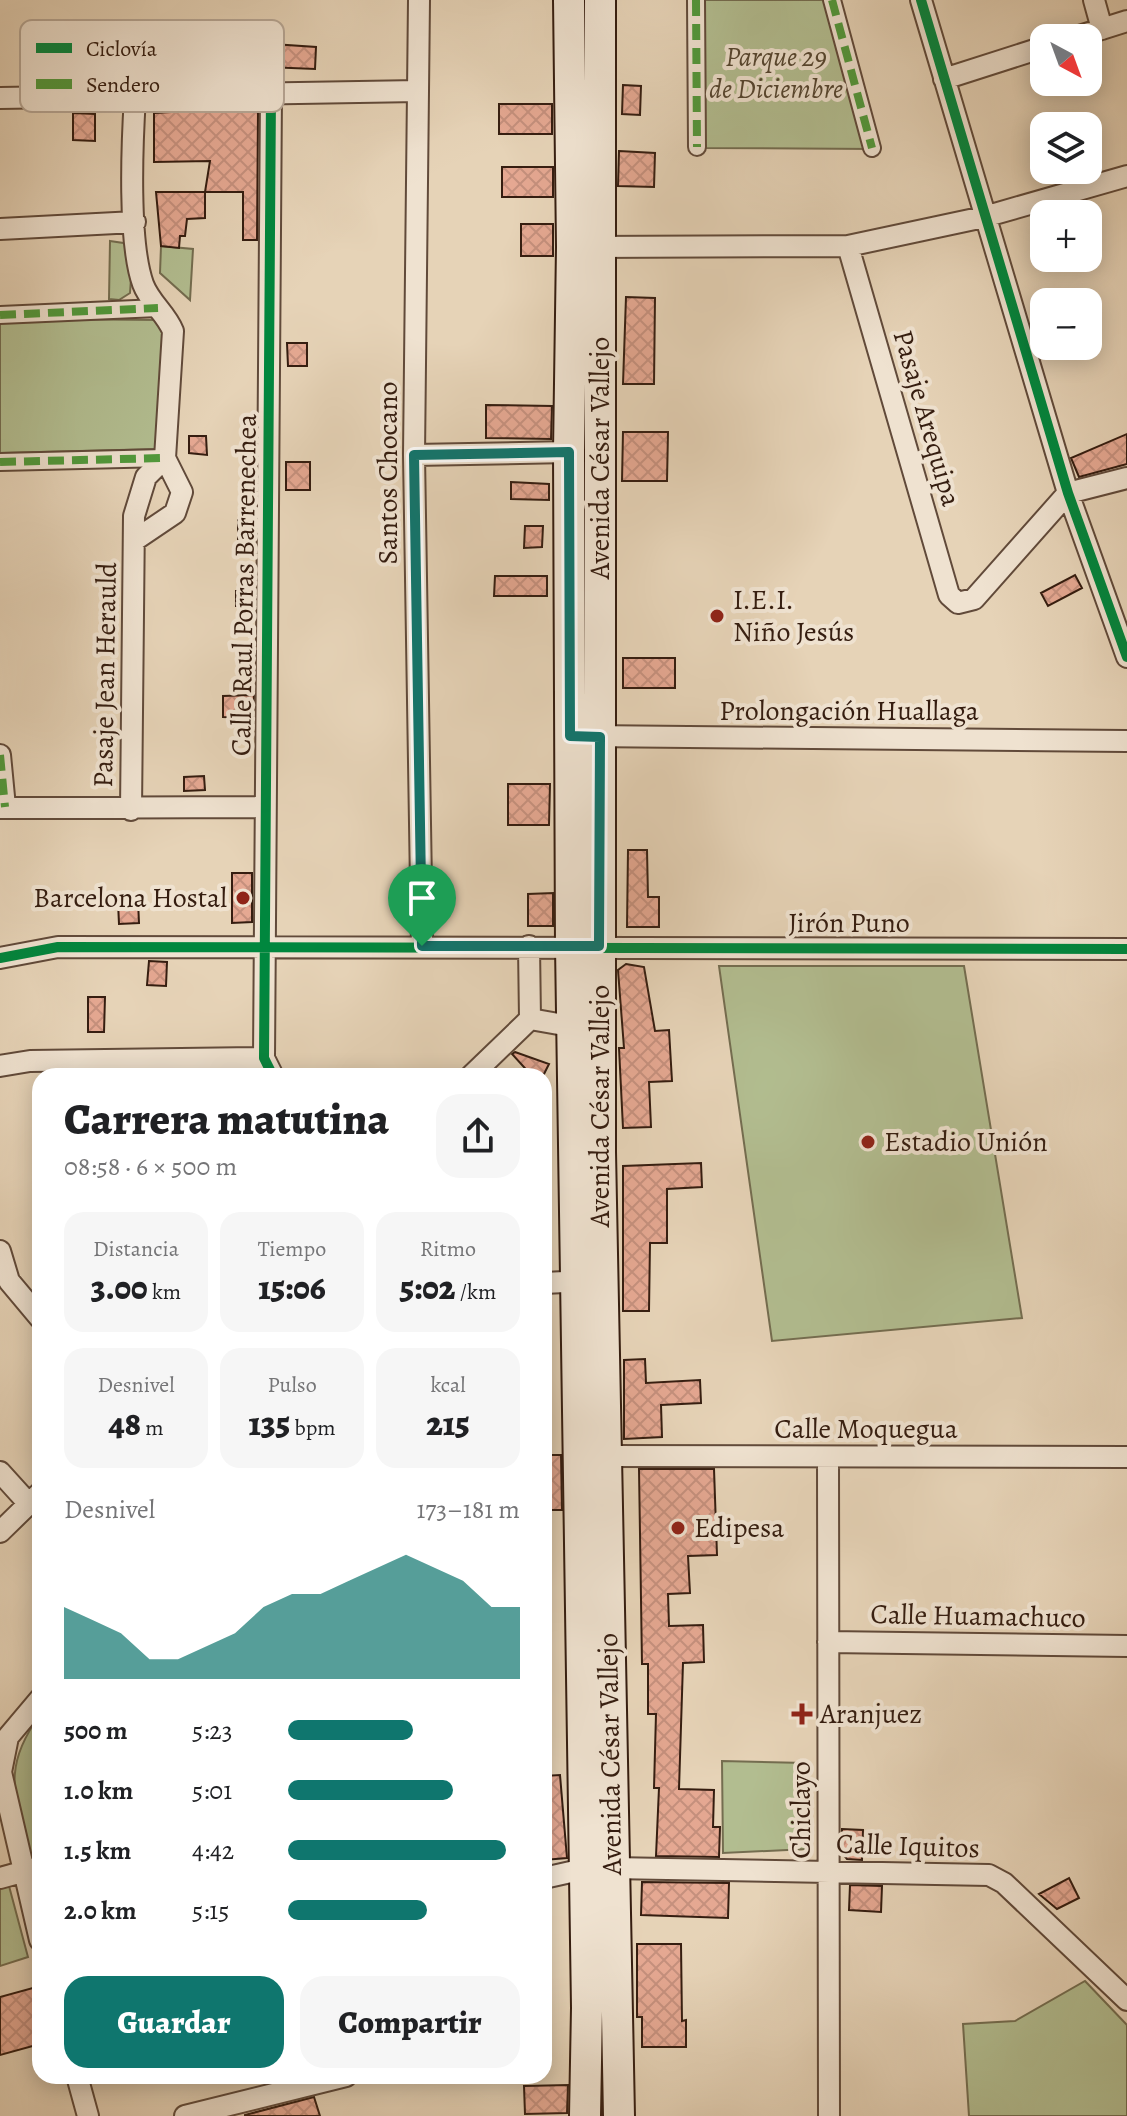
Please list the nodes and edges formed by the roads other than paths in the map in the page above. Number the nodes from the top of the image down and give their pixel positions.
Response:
1 (419, 0) edge
2 (569, 0) edge
3 (600, 0) edge
4 (696, 0) edge
5 (832, 0) edge
6 (921, 0) edge
7 (1094, 0) edge
8 (1127, 21) edge
9 (1101, 24) edge
10 (1102, 29) edge
11 (1030, 51) edge
12 (944, 79) junction
13 (418, 91) junction
14 (284, 93) edge
15 (0, 98) edge
16 (20, 98) edge
17 (135, 112) edge
18 (271, 112) edge
19 (697, 147) dead end
20 (872, 148) dead end
21 (1127, 176) edge
22 (984, 217) junction
23 (135, 222) junction
24 (0, 229) edge
25 (848, 246) junction
26 (585, 247) junction
27 (158, 308) junction
28 (0, 315) edge
29 (569, 452) junction
30 (414, 455) junction
31 (165, 458) junction
32 (0, 462) edge
33 (1127, 478) edge
34 (1068, 493) junction
35 (135, 540) junction
36 (1127, 657) edge
37 (585, 736) junction
38 (1127, 741) edge
39 (0, 755) edge
40 (3, 807) edge
41 (265, 807) junction
42 (131, 810) junction
43 (266, 946) junction
44 (422, 946) junction
45 (529, 946) junction
46 (585, 946) junction
47 (1127, 949) edge
48 (0, 958) edge
49 (530, 1019) junction
50 (586, 1028) junction
51 (0, 1066) edge
52 (269, 1067) edge
53 (479, 1068) edge
54 (0, 1251) edge
55 (589, 1281) junction
56 (552, 1283) edge
57 (32, 1308) edge
58 (604, 1456) junction
59 (828, 1457) junction
60 (1127, 1457) edge
61 (0, 1472) edge
62 (32, 1497) edge
63 (32, 1501) edge
64 (593, 1512) junction
65 (0, 1532) edge
66 (828, 1642) junction
67 (1127, 1646) edge
68 (32, 1708) edge
69 (598, 1868) junction
70 (31, 1870) edge
71 (829, 1871) junction
72 (552, 1877) edge
73 (0, 1878) edge
74 (1127, 2000) edge
75 (79, 2084) edge
76 (311, 2084) edge
77 (88, 2116) edge
78 (185, 2116) edge
79 (585, 2116) edge
80 (619, 2116) edge
81 (829, 2116) edge

1 - 13 street, Santos Chocano
2 - 26 main road, Avenida César Vallejo
3 - 26 main road, Avenida César Vallejo
4 - 19 street
5 - 20 street
6 - 12 street
7 - 9 street
8 - 10 street
11 - 12 street
12 - 22 street
13 - 14 street
13 - 30 street, Santos Chocano
15 - 16 street
17 - 23 street, Pasaje Jean Herauld
18 - 41 street, Calle Raul Porras Barrenechea
21 - 22 street
22 - 25 street
22 - 34 street
23 - 24 street
23 - 27 street, Pasaje Jean Herauld
25 - 26 street
25 - 34 street, Pasaje Arequipa
26 - 29 main road, Avenida César Vallejo
26 - 37 main road, Avenida César Vallejo
27 - 28 street
27 - 31 street, Pasaje Jean Herauld
29 - 30 street
29 - 37 main road, Avenida César Vallejo
30 - 44 street, Santos Chocano
31 - 32 street
31 - 35 street, Pasaje Jean Herauld
31 - 35 street, Pasaje Jean Herauld
33 - 34 street
34 - 36 street
35 - 42 street, Pasaje Jean Herauld
37 - 38 street, Prolongación Huallaga
37 - 46 main road, Avenida César Vallejo
39 - 40 street
40 - 42 street
41 - 42 street
41 - 43 street, Calle Raul Porras Barrenechea
43 - 44 street, Jirón Puno
43 - 48 street, Jirón Puno
43 - 52 street, Calle Raul Porras Barrenechea
44 - 45 street, Jirón Puno
45 - 46 street, Jirón Puno
45 - 49 street
46 - 47 street, Jirón Puno
46 - 50 main road, Avenida César Vallejo
49 - 50 street
49 - 53 street
50 - 55 main road, Avenida César Vallejo
51 - 52 street
54 - 57 street
55 - 56 street
55 - 58 main road, Avenida César Vallejo
55 - 64 main road, Avenida César Vallejo
58 - 59 street, Calle Moquegua
58 - 64 main road, Avenida César Vallejo
59 - 60 street, Calle Moquegua
59 - 66 street, Chiclayo
61 - 62 street
63 - 65 street
64 - 69 main road, Avenida César Vallejo
66 - 67 street, Calle Huamachuco
66 - 71 street, Chiclayo
68 - 70 street
69 - 71 street, Calle Iquitos
69 - 72 street, Calle Iquitos
69 - 79 main road, Avenida César Vallejo
69 - 80 main road, Avenida César Vallejo
70 - 73 street
71 - 74 street, Calle Iquitos
71 - 81 street, Chiclayo
75 - 77 street
76 - 78 street

